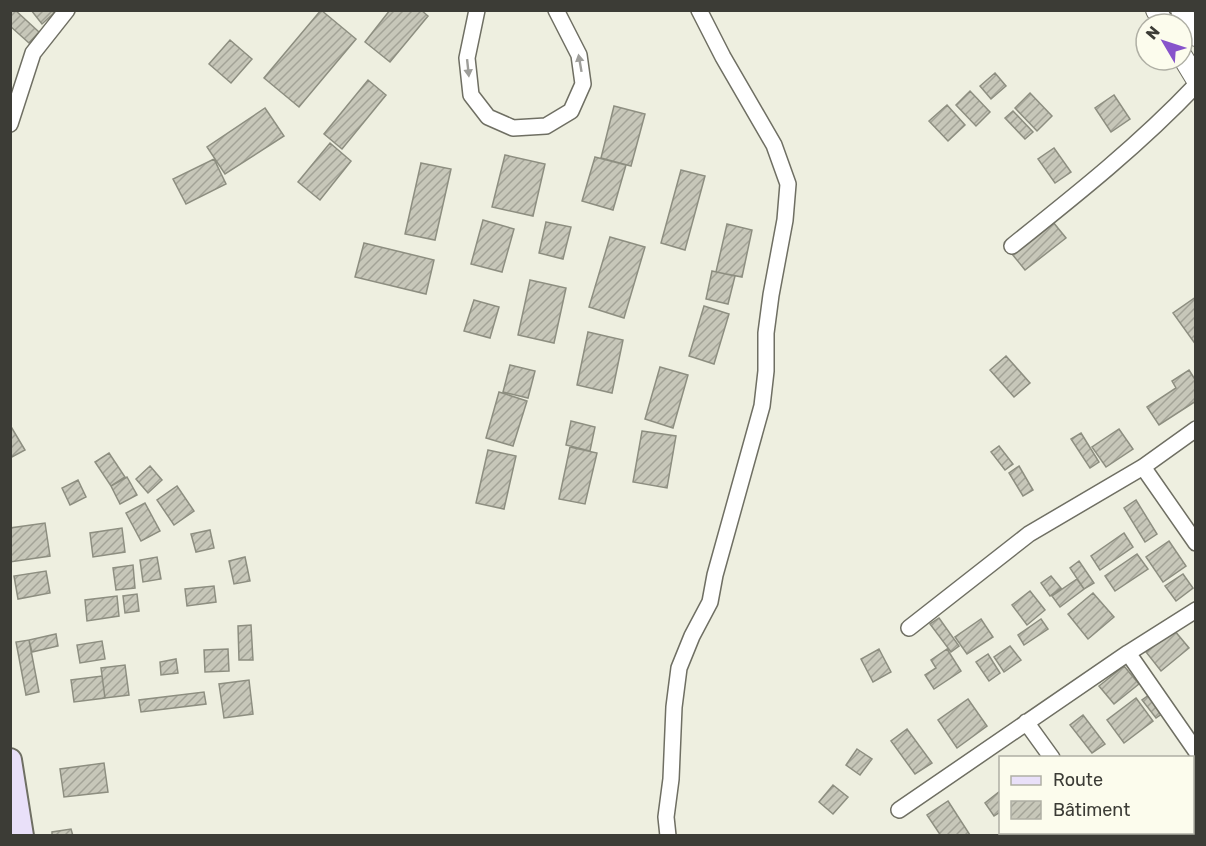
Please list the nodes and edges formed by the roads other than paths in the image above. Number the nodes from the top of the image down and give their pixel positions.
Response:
1 (67, 10) edge
2 (477, 10) edge
3 (556, 10) edge
4 (699, 10) edge
5 (1181, 10) edge
6 (1196, 36) edge
7 (1196, 85) edge
8 (10, 124) edge
9 (1012, 246) dead end
10 (1196, 429) edge
11 (1143, 467) junction
12 (1196, 543) edge
13 (1196, 610) edge
14 (909, 628) dead end
15 (1128, 653) junction
16 (1026, 722) junction
17 (1196, 751) edge
18 (1051, 756) edge
19 (10, 760) edge
20 (899, 810) dead end
21 (22, 836) edge
22 (668, 836) edge

1 - 8 street
2 -> 3 street
4 - 22 street
5 - 6 street
7 - 9 street
10 - 11 street
11 - 12 street
11 - 14 street
13 - 15 street
15 - 16 street
15 - 17 street
16 - 18 street
16 - 20 street
19 - 21 main road

